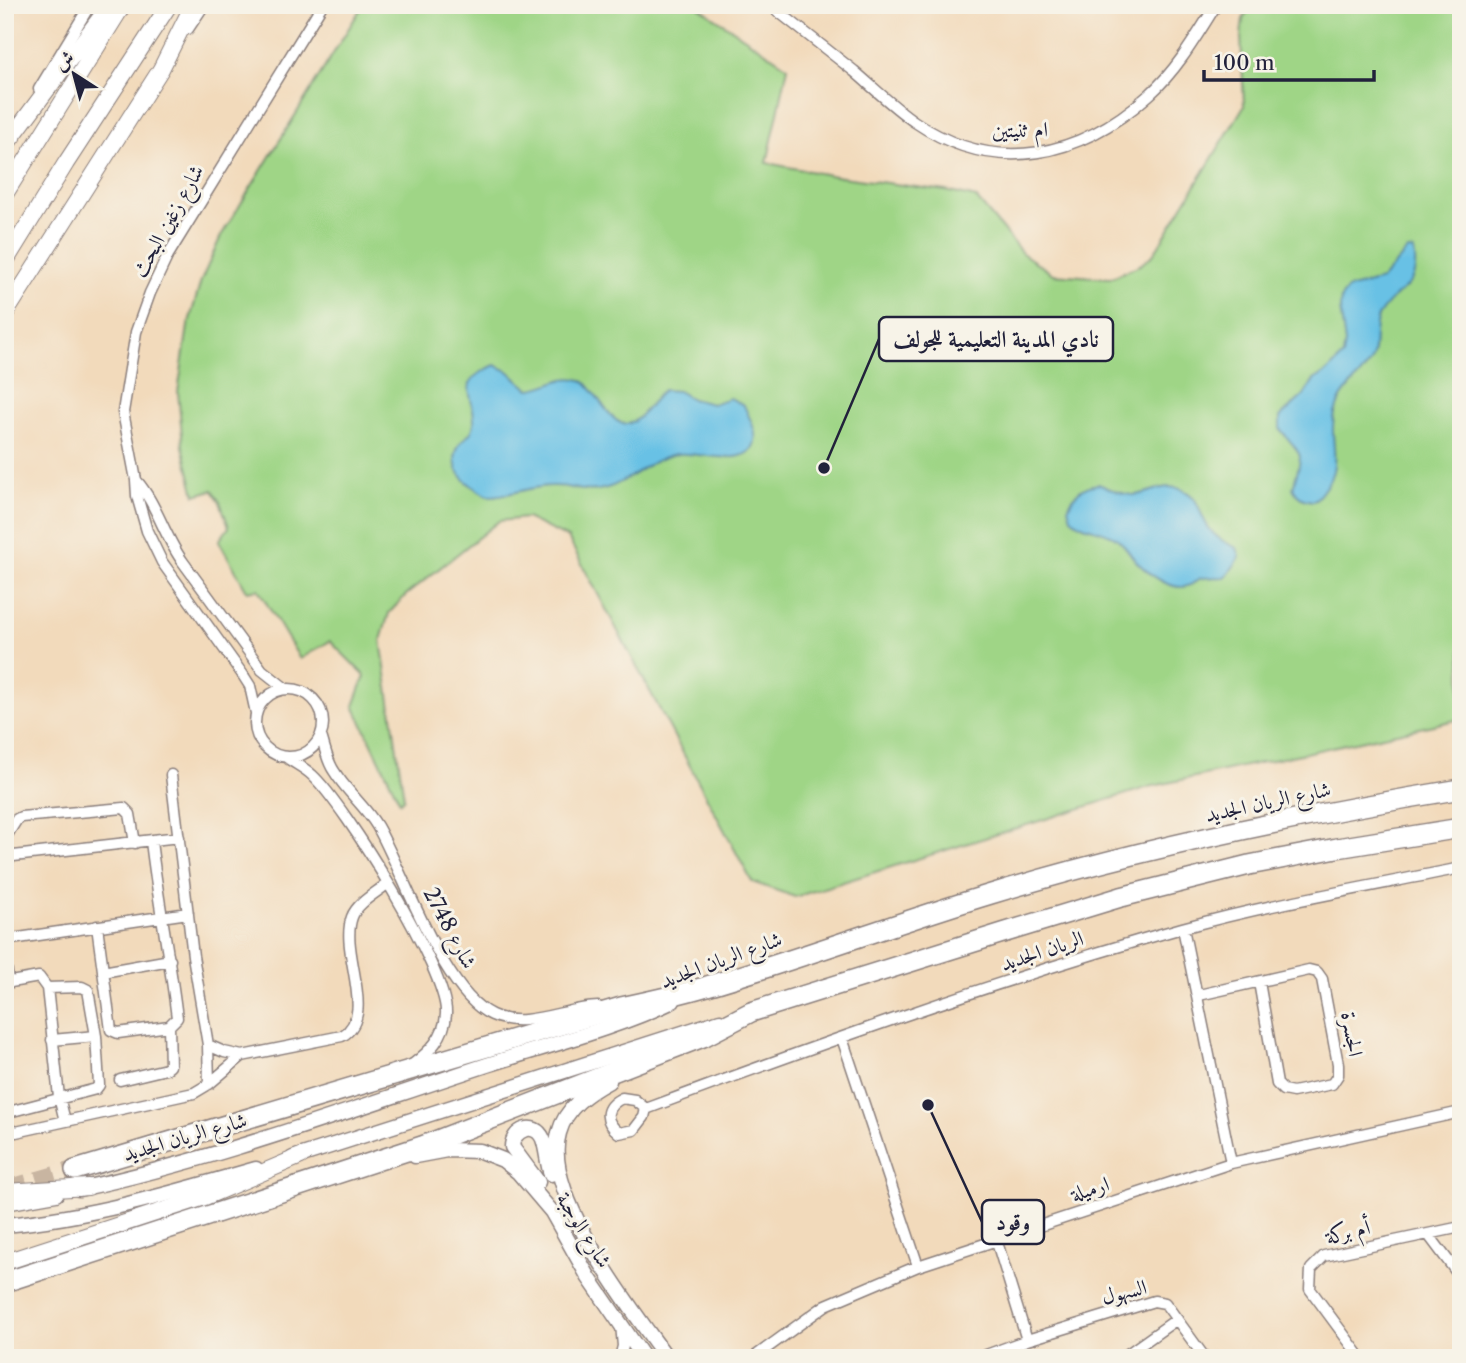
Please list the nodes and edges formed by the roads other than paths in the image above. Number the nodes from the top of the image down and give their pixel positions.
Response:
1 (90, 5) edge
2 (110, 5) edge
3 (123, 5) edge
4 (169, 5) edge
5 (193, 5) edge
6 (204, 5) edge
7 (322, 5) edge
8 (770, 5) edge
9 (1216, 5) edge
10 (161, 69) junction
11 (9, 139) edge
12 (5, 194) edge
13 (5, 262) edge
14 (5, 314) edge
15 (136, 481) junction
16 (286, 689) junction
17 (256, 713) junction
18 (321, 736) junction
19 (286, 757) junction
20 (171, 775) dead end
21 (1461, 789) edge
22 (1461, 828) edge
23 (179, 837) junction
24 (5, 838) edge
25 (384, 840) junction
26 (151, 841) junction
27 (135, 843) junction
28 (370, 850) junction
29 (5, 857) edge
30 (1461, 868) edge
31 (387, 884) junction
32 (188, 913) junction
33 (161, 917) junction
34 (97, 926) junction
35 (1184, 928) junction
36 (5, 940) edge
37 (5, 953) edge
38 (170, 960) junction
39 (103, 972) junction
40 (1259, 982) junction
41 (7, 983) edge
42 (703, 987) junction
43 (47, 988) junction
44 (1199, 995) junction
45 (621, 1007) junction
46 (751, 1012) junction
47 (169, 1026) junction
48 (96, 1036) junction
49 (842, 1038) junction
50 (52, 1040) junction
51 (208, 1045) junction
52 (242, 1056) junction
53 (641, 1061) junction
54 (404, 1071) junction
55 (120, 1080) dead end
56 (209, 1084) junction
57 (59, 1097) junction
58 (646, 1109) dead end
59 (1461, 1112) edge
60 (5, 1113) edge
61 (65, 1121) junction
62 (5, 1127) edge
63 (302, 1156) junction
64 (1231, 1163) junction
65 (75, 1170) tunnel mouth
66 (345, 1171) junction
67 (88, 1187) junction
68 (5, 1192) edge
69 (5, 1203) edge
70 (570, 1210) junction
71 (552, 1212) junction
72 (5, 1225) edge
73 (1461, 1227) edge
74 (1428, 1234) junction
75 (996, 1239) junction
76 (5, 1262) edge
77 (918, 1266) junction
78 (1461, 1278) edge
79 (5, 1282) edge
80 (1177, 1319) junction
81 (621, 1325) junction
82 (1027, 1340) junction
83 (620, 1358) edge
84 (644, 1358) edge
85 (667, 1358) edge
86 (752, 1358) edge
87 (978, 1358) edge
88 (1122, 1358) edge
89 (1205, 1358) edge
90 (1361, 1358) edge

1 - 11 street
2 - 11 main road
3 - 12 main road
4 - 13 main road
5 - 10 main road
6 - 10 street
7 - 15 street, شارع زغين البحث
8 - 9 street, ام ثنيتين
10 - 14 main road
15 - 16 street, شارع زغين البحث
15 - 17 street, شارع زغين البحث
16 - 17 street
16 - 18 street
17 - 19 street
18 - 19 street
18 - 25 street, شارع 2748
19 - 28 street, شارع 2748
20 - 23 street
21 - 42 highway, شارع الريان الجديد
22 - 46 highway
23 - 26 street
23 - 32 street
24 - 27 street
25 - 28 street
25 - 45 street, شارع 2748
26 - 27 street
26 - 33 street
27 - 29 street
28 - 31 street, شارع 2748
30 - 35 street, الريان الجديد
31 - 52 street
31 - 54 street, شارع 2748
32 - 33 street
32 - 51 street
33 - 34 street
33 - 38 street
34 - 36 street
34 - 39 street
35 - 44 street
35 - 49 street, الريان الجديد
37 - 41 street
38 - 39 street
38 - 47 street
39 - 47 street
40 - 40 street, الجسرة
40 - 44 street, الجسرة
41 - 43 street
42 - 45 highway
42 - 67 main road, شارع الريان الجديد
43 - 48 street
43 - 50 street
44 - 64 street
45 - 54 highway
46 - 53 highway
46 - 63 main road
47 - 55 street
48 - 50 street
48 - 57 street
49 - 58 street, الريان الجديد
49 - 77 street
50 - 57 street
51 - 52 street
51 - 56 street
52 - 56 street
53 - 66 highway
53 - 70 main road, شارع الوجبة
54 - 65 highway
56 - 61 street
57 - 60 street
57 - 61 street
59 - 64 street, ارميلة
61 - 62 street
63 - 72 main road
63 - 76 main road
64 - 75 street, ارميلة
66 - 71 main road, شارع الوجبة
66 - 79 highway
67 - 68 main road
67 - 69 main road, شارع الريان الجديد
70 - 71 main road
70 - 85 main road, شارع الوجبة
71 - 81 main road, شارع الوجبة
73 - 74 street, أم بركة
74 - 78 street
74 - 90 street, أم بركة
75 - 77 street, ارميلة
75 - 82 street
77 - 86 street, ارميلة
80 - 82 street, السهول
80 - 88 street
80 - 89 street, السهول
81 - 83 street
81 - 84 main road, شارع الوجبة
82 - 87 street, السهول

